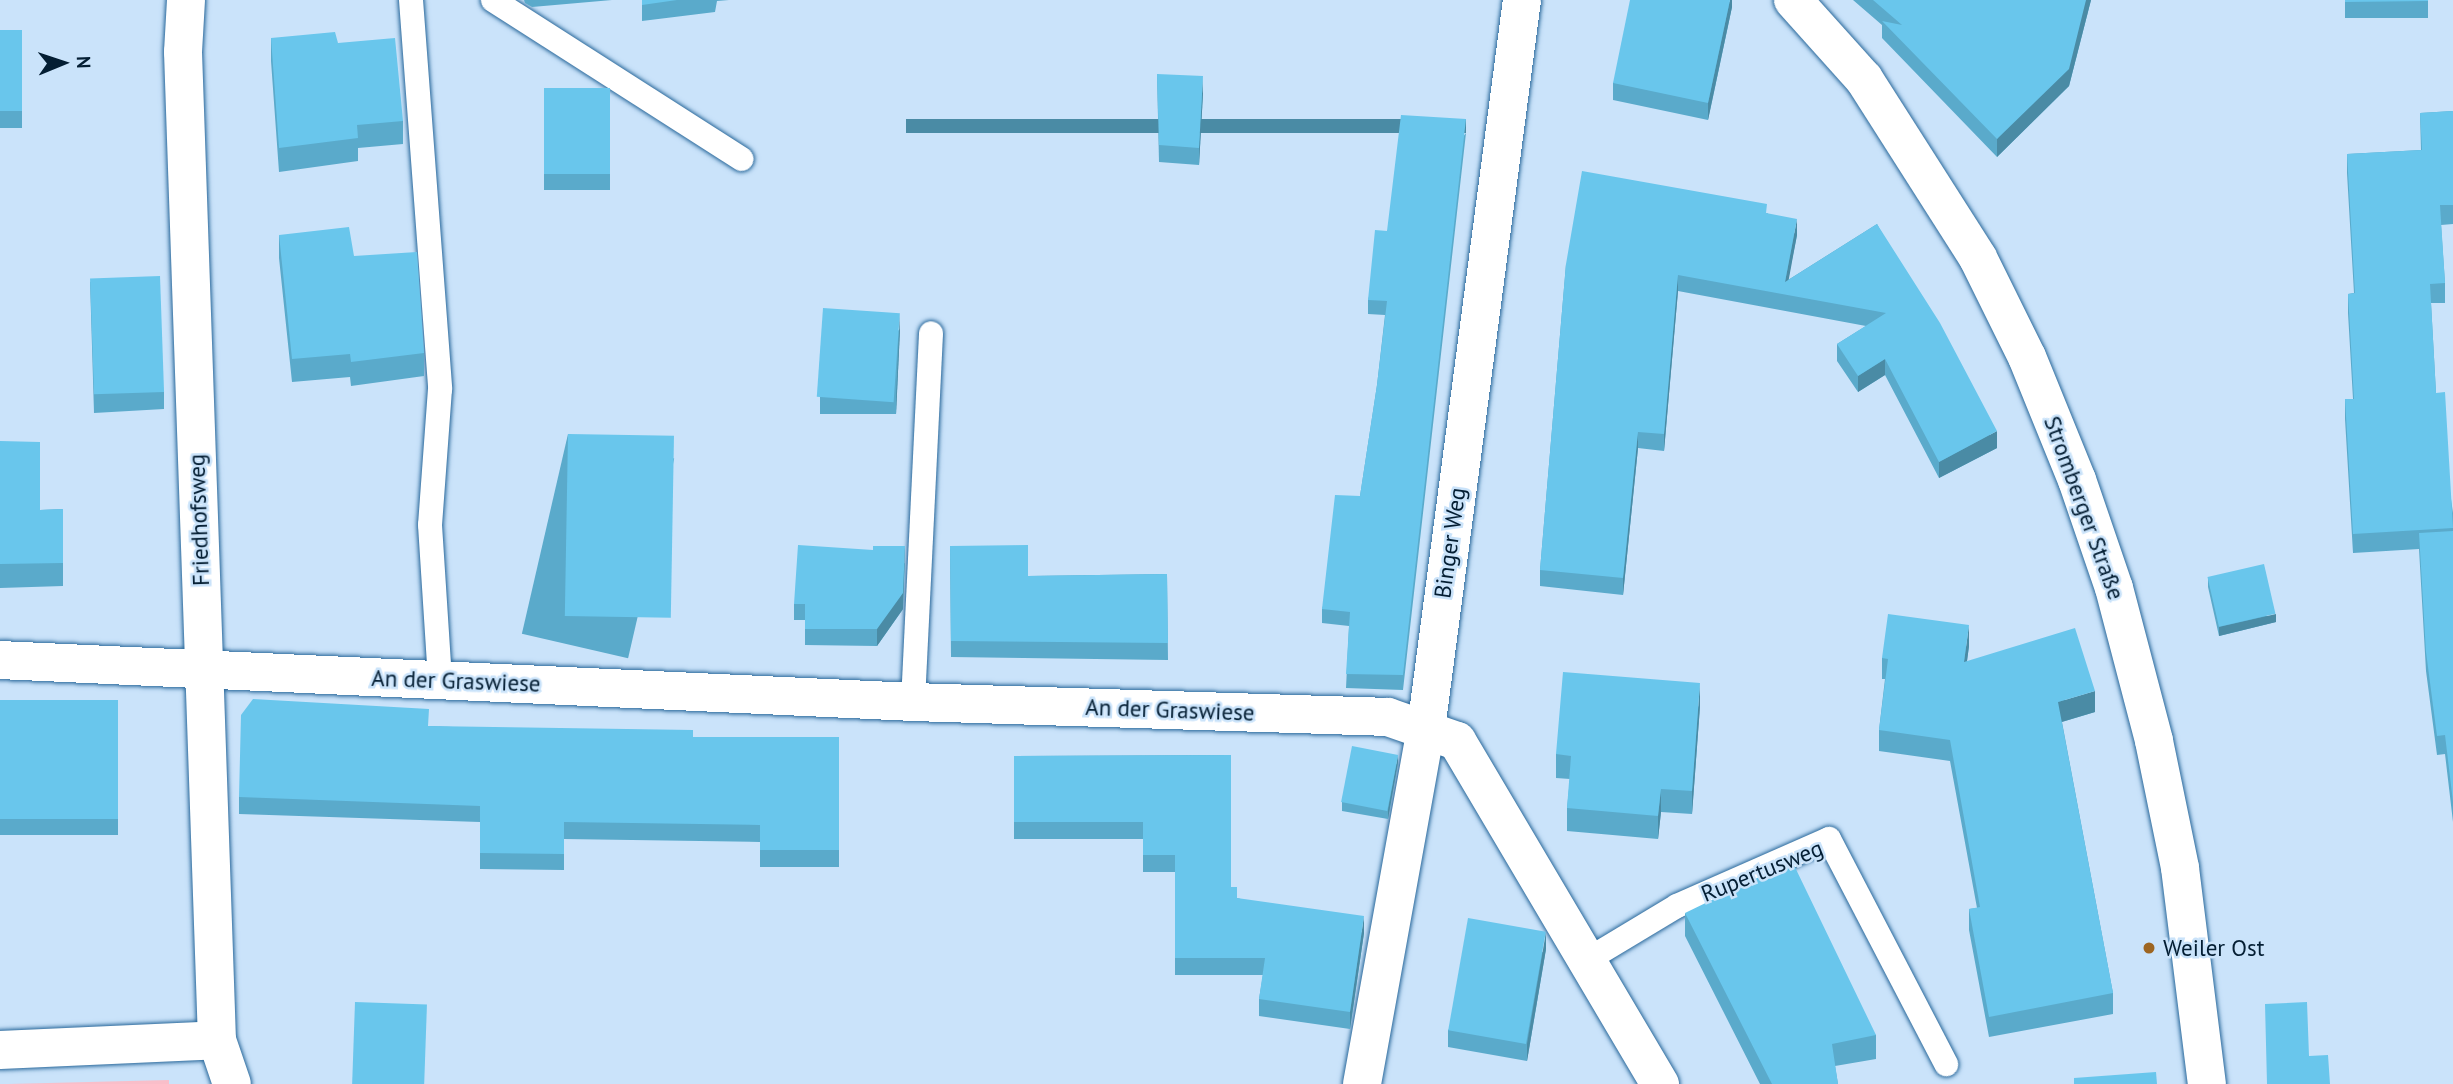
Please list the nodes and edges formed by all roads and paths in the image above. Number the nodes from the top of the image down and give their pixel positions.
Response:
1 (186, 0) edge
2 (411, 0) edge
3 (494, 0) edge
4 (1522, 0) edge
5 (1793, 0) edge
6 (742, 159) dead end
7 (931, 333) dead end
8 (0, 660) edge
9 (204, 670) junction
10 (440, 680) junction
11 (913, 702) junction
12 (1426, 729) junction
13 (1587, 960) junction
14 (217, 1041) junction
15 (0, 1050) edge
16 (1945, 1064) dead end
17 (232, 1084) edge
18 (1362, 1084) edge
19 (1660, 1084) edge
20 (2207, 1084) edge

1 - 9 street, Friedhofsweg
2 - 10 lane
3 - 6 lane
4 - 12 street, Binger Weg
5 - 20 street, Stromberger Straße
7 - 11 lane
8 - 9 street, An der Graswiese
9 - 10 street, An der Graswiese
9 - 14 street, Friedhofsweg
10 - 11 street, An der Graswiese
11 - 12 street, An der Graswiese
12 - 13 street
12 - 18 street, Binger Weg
13 - 16 lane, Rupertusweg
13 - 19 street
14 - 15 street
14 - 17 street, Friedhofsweg

